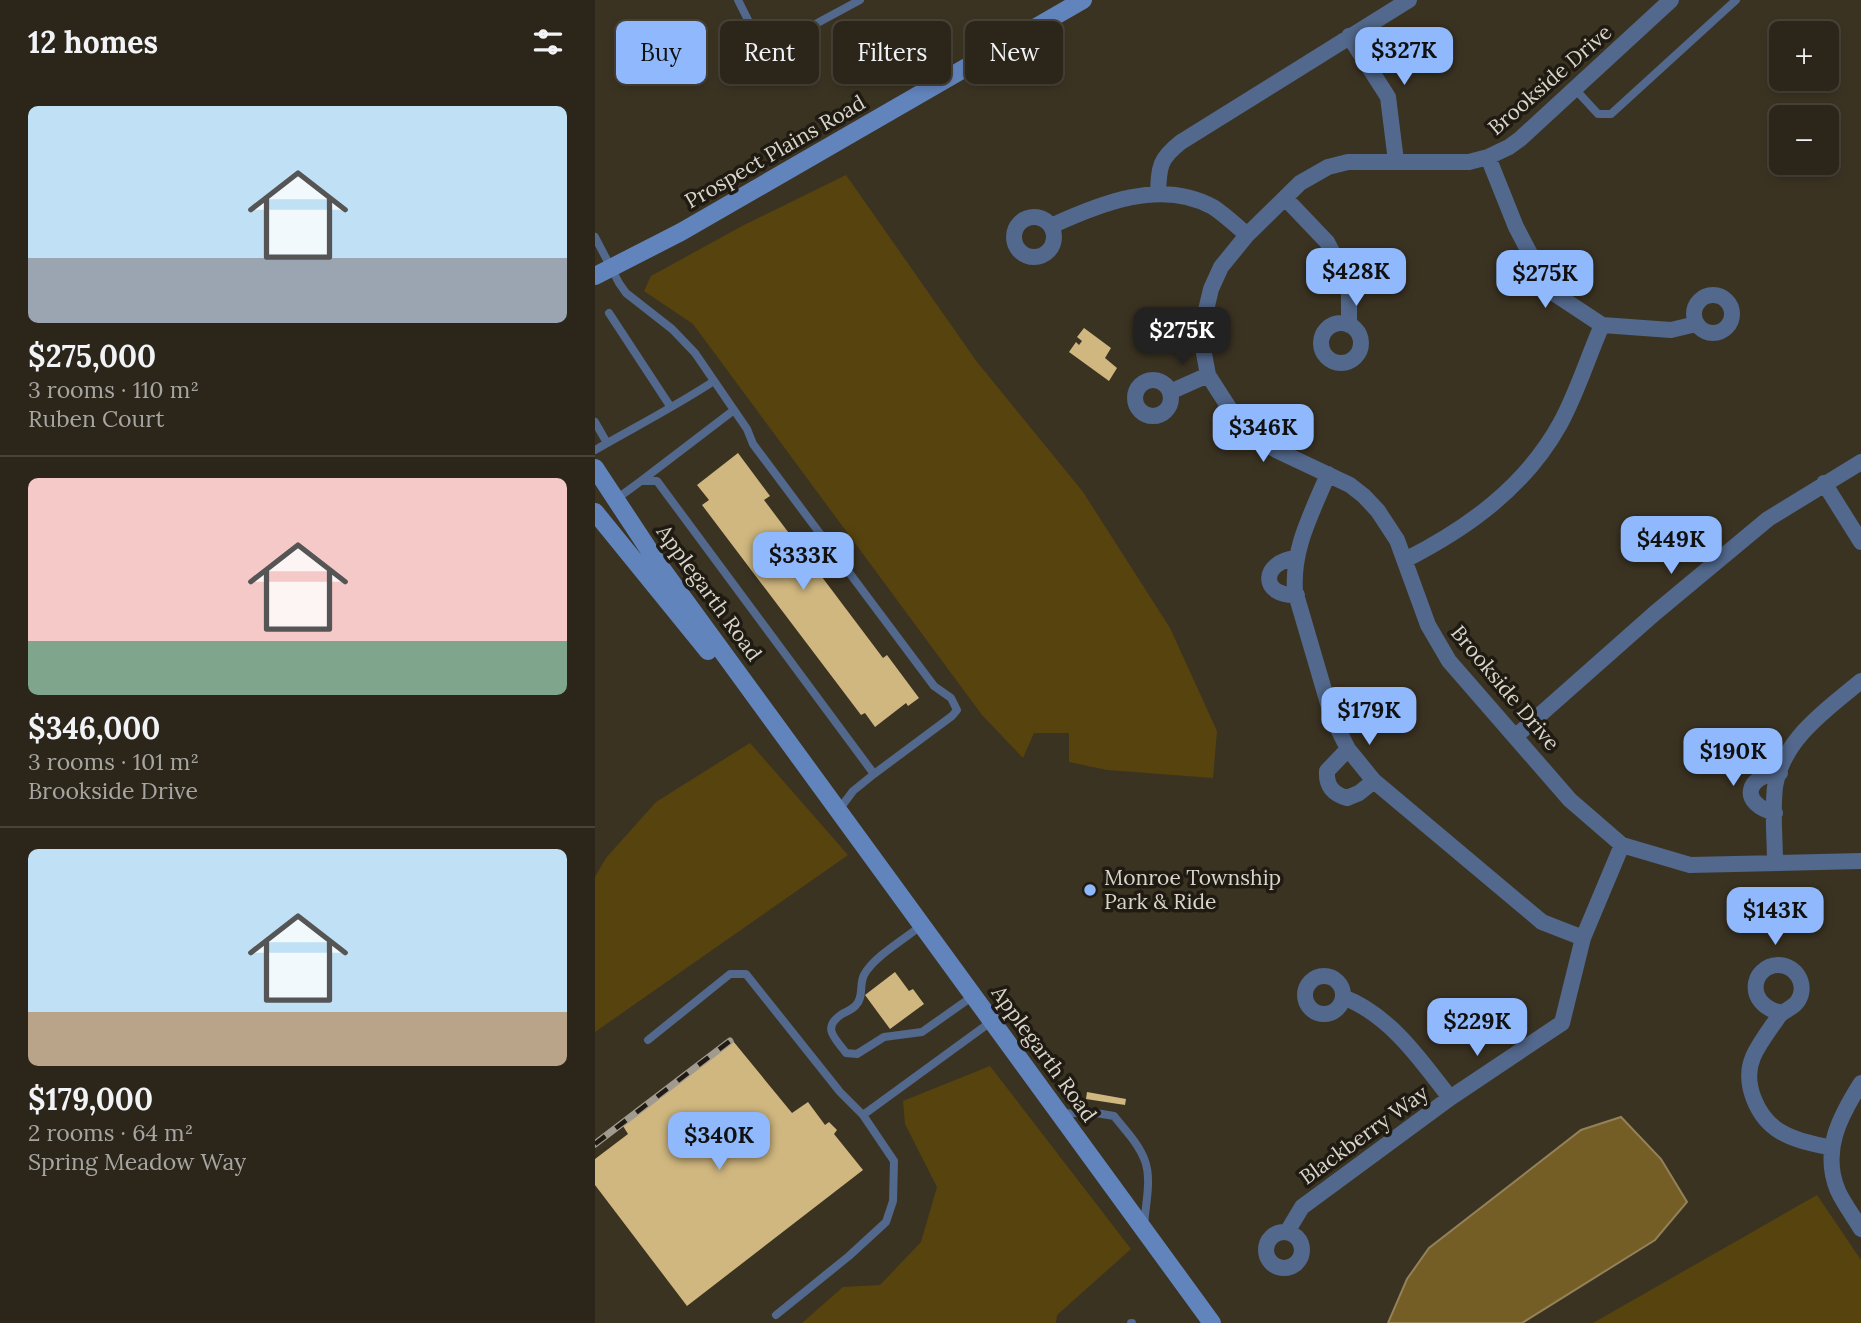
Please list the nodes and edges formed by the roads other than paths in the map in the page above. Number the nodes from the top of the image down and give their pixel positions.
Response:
1 (738, 0) edge
2 (860, 0) edge
3 (1083, 0) edge
4 (1409, 0) edge
5 (1671, 0) edge
6 (1736, 0) edge
7 (1349, 36) junction
8 (1575, 89) junction
9 (1488, 158) junction
10 (1396, 160) junction
11 (1158, 194) junction
12 (1285, 198) junction
13 (1051, 226) dead end
14 (1247, 234) junction
15 (595, 237) edge
16 (603, 272) edge
17 (609, 313) dead end
18 (1696, 324) dead end
19 (1349, 325) dead end
20 (1602, 325) junction
21 (1208, 374) junction
22 (714, 381) junction
23 (1170, 392) dead end
24 (670, 406) junction
25 (734, 410) junction
26 (595, 422) edge
27 (607, 443) junction
28 (595, 450) edge
29 (1861, 461) edge
30 (595, 468) edge
31 (1328, 474) junction
32 (642, 481) junction
33 (1824, 483) junction
34 (615, 500) junction
35 (595, 512) edge
36 (1861, 542) edge
37 (1296, 558) junction
38 (1405, 560) junction
39 (1297, 595) junction
40 (1861, 681) edge
41 (1515, 736) junction
42 (1347, 749) junction
43 (1780, 773) junction
44 (874, 774) junction
45 (1374, 781) junction
46 (838, 811) junction
47 (1775, 813) junction
48 (1622, 845) junction
49 (1861, 861) edge
50 (1775, 863) junction
51 (922, 925) junction
52 (1583, 938) junction
53 (973, 996) junction
54 (1343, 997) dead end
55 (1782, 1013) dead end
56 (992, 1021) junction
57 (648, 1040) dead end
58 (1861, 1083) edge
59 (1450, 1098) junction
60 (1060, 1114) junction
61 (863, 1115) junction
62 (1832, 1148) junction
63 (1143, 1229) junction
64 (1861, 1229) edge
65 (1287, 1231) dead end
66 (776, 1315) dead end
67 (1212, 1323) edge

1 - 2 lane
3 - 16 main road, Prospect Plains Road
4 - 7 street
5 - 8 street, Brookside Drive
6 - 8 lane
7 - 10 street
7 - 11 street
8 - 9 street, Brookside Drive
9 - 10 street, Brookside Drive
9 - 20 street
10 - 12 street, Brookside Drive
11 - 13 street
11 - 14 street
12 - 14 street, Brookside Drive
12 - 19 street
14 - 21 street, Brookside Drive
15 - 16 lane
16 - 22 lane
17 - 24 lane
18 - 20 street
20 - 38 street
21 - 23 street
21 - 31 street, Brookside Drive
22 - 24 lane
22 - 25 lane
24 - 27 lane
25 - 32 lane
25 - 44 lane
26 - 27 lane
27 - 28 lane
29 - 33 street
30 - 34 main road, Applegarth Road
31 - 37 street
31 - 38 street, Brookside Drive
32 - 34 lane
32 - 44 lane
33 - 36 street
33 - 41 street
34 - 46 main road, Applegarth Road
35 - 46 main road, Applegarth Road
37 - 39 street
37 - 39 street
38 - 41 street, Brookside Drive
39 - 42 street
40 - 43 street
41 - 48 street, Brookside Drive
42 - 45 street
42 - 45 street
43 - 47 street
43 - 47 street
44 - 46 lane
45 - 52 street
46 - 51 main road, Applegarth Road
47 - 50 street
48 - 50 street, Brookside Drive
48 - 52 street, Blackberry Way
49 - 50 street, Brookside Drive
51 - 53 main road, Applegarth Road
51 - 53 lane
52 - 59 street, Blackberry Way
53 - 56 main road, Applegarth Road
54 - 59 street
55 - 62 street
56 - 60 main road, Applegarth Road
56 - 61 lane
57 - 61 lane
58 - 62 street
59 - 65 street, Blackberry Way
60 - 63 main road, Applegarth Road
60 - 63 lane
61 - 66 lane
62 - 64 street
63 - 67 main road, Applegarth Road

